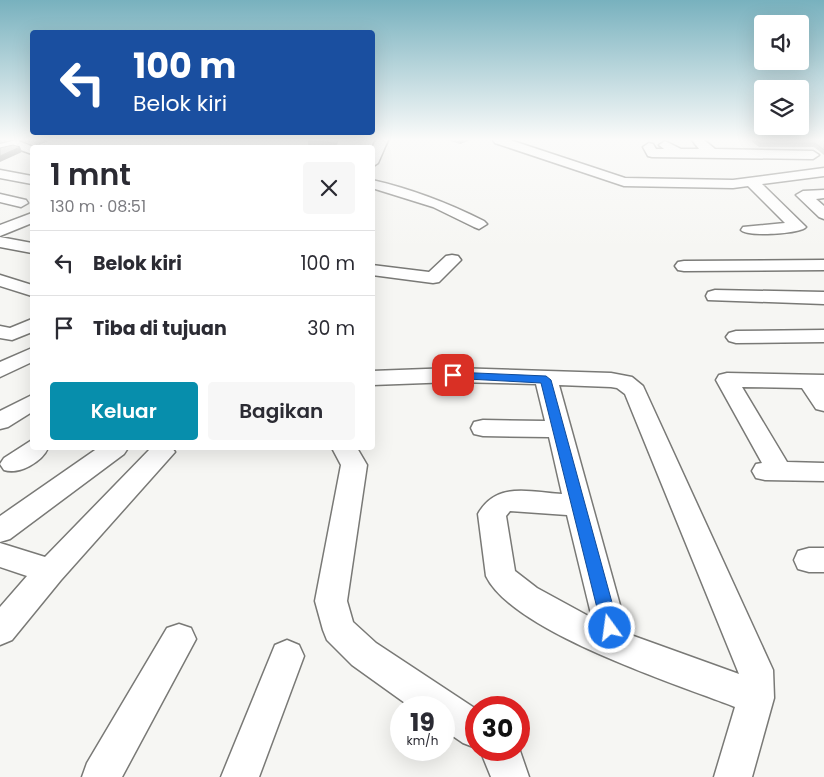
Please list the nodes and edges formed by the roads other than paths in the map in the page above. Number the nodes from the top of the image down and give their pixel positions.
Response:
1 (12, 176) edge
2 (607, 176) edge
3 (797, 176) edge
4 (30, 180) edge
5 (753, 183) junction
6 (375, 184) edge
7 (824, 194) edge
8 (824, 214) edge
9 (30, 219) edge
10 (479, 224) dead end
11 (749, 230) dead end
12 (0, 231) edge
13 (0, 242) edge
14 (26, 247) edge
15 (0, 256) edge
16 (452, 260) dead end
17 (824, 265) edge
18 (684, 266) dead end
19 (375, 270) edge
20 (0, 280) edge
21 (30, 290) edge
22 (715, 296) dead end
23 (824, 298) edge
24 (30, 326) edge
25 (0, 332) edge
26 (824, 336) edge
27 (736, 337) dead end
28 (30, 355) edge
29 (0, 370) edge
30 (375, 378) edge
31 (546, 380) junction
32 (816, 382) edge
33 (30, 403) edge
34 (824, 404) edge
35 (0, 421) edge
36 (483, 428) dead end
37 (559, 429) junction
38 (33, 450) edge
39 (112, 450) edge
40 (347, 450) edge
41 (162, 452) dead end
42 (14, 464) dead end
43 (824, 472) edge
44 (578, 505) junction
45 (0, 531) edge
46 (0, 555) edge
47 (50, 571) junction
48 (0, 630) edge
49 (179, 639) dead end
50 (615, 646) junction
51 (287, 656) dead end
52 (756, 698) junction
53 (465, 723) edge
54 (505, 761) edge
55 (101, 777) edge
56 (240, 777) edge
57 (510, 777) edge
58 (733, 777) edge

1 - 4 street
2 - 5 street
3 - 5 street
5 - 11 street
6 - 10 street
7 - 8 street
9 - 12 street
13 - 14 street
14 - 15 street
16 - 19 street
17 - 18 street
20 - 21 street
22 - 23 street
24 - 25 street
26 - 27 street
28 - 29 street
30 - 31 street
31 - 37 street
31 - 52 street
32 - 34 street
32 - 43 street
33 - 35 street
36 - 37 street
37 - 44 street
38 - 42 street
39 - 45 street
40 - 53 street
41 - 47 street
44 - 50 street
44 - 50 street
46 - 47 street
47 - 48 street
49 - 55 street
50 - 52 street
51 - 56 street
52 - 58 street
54 - 57 street

